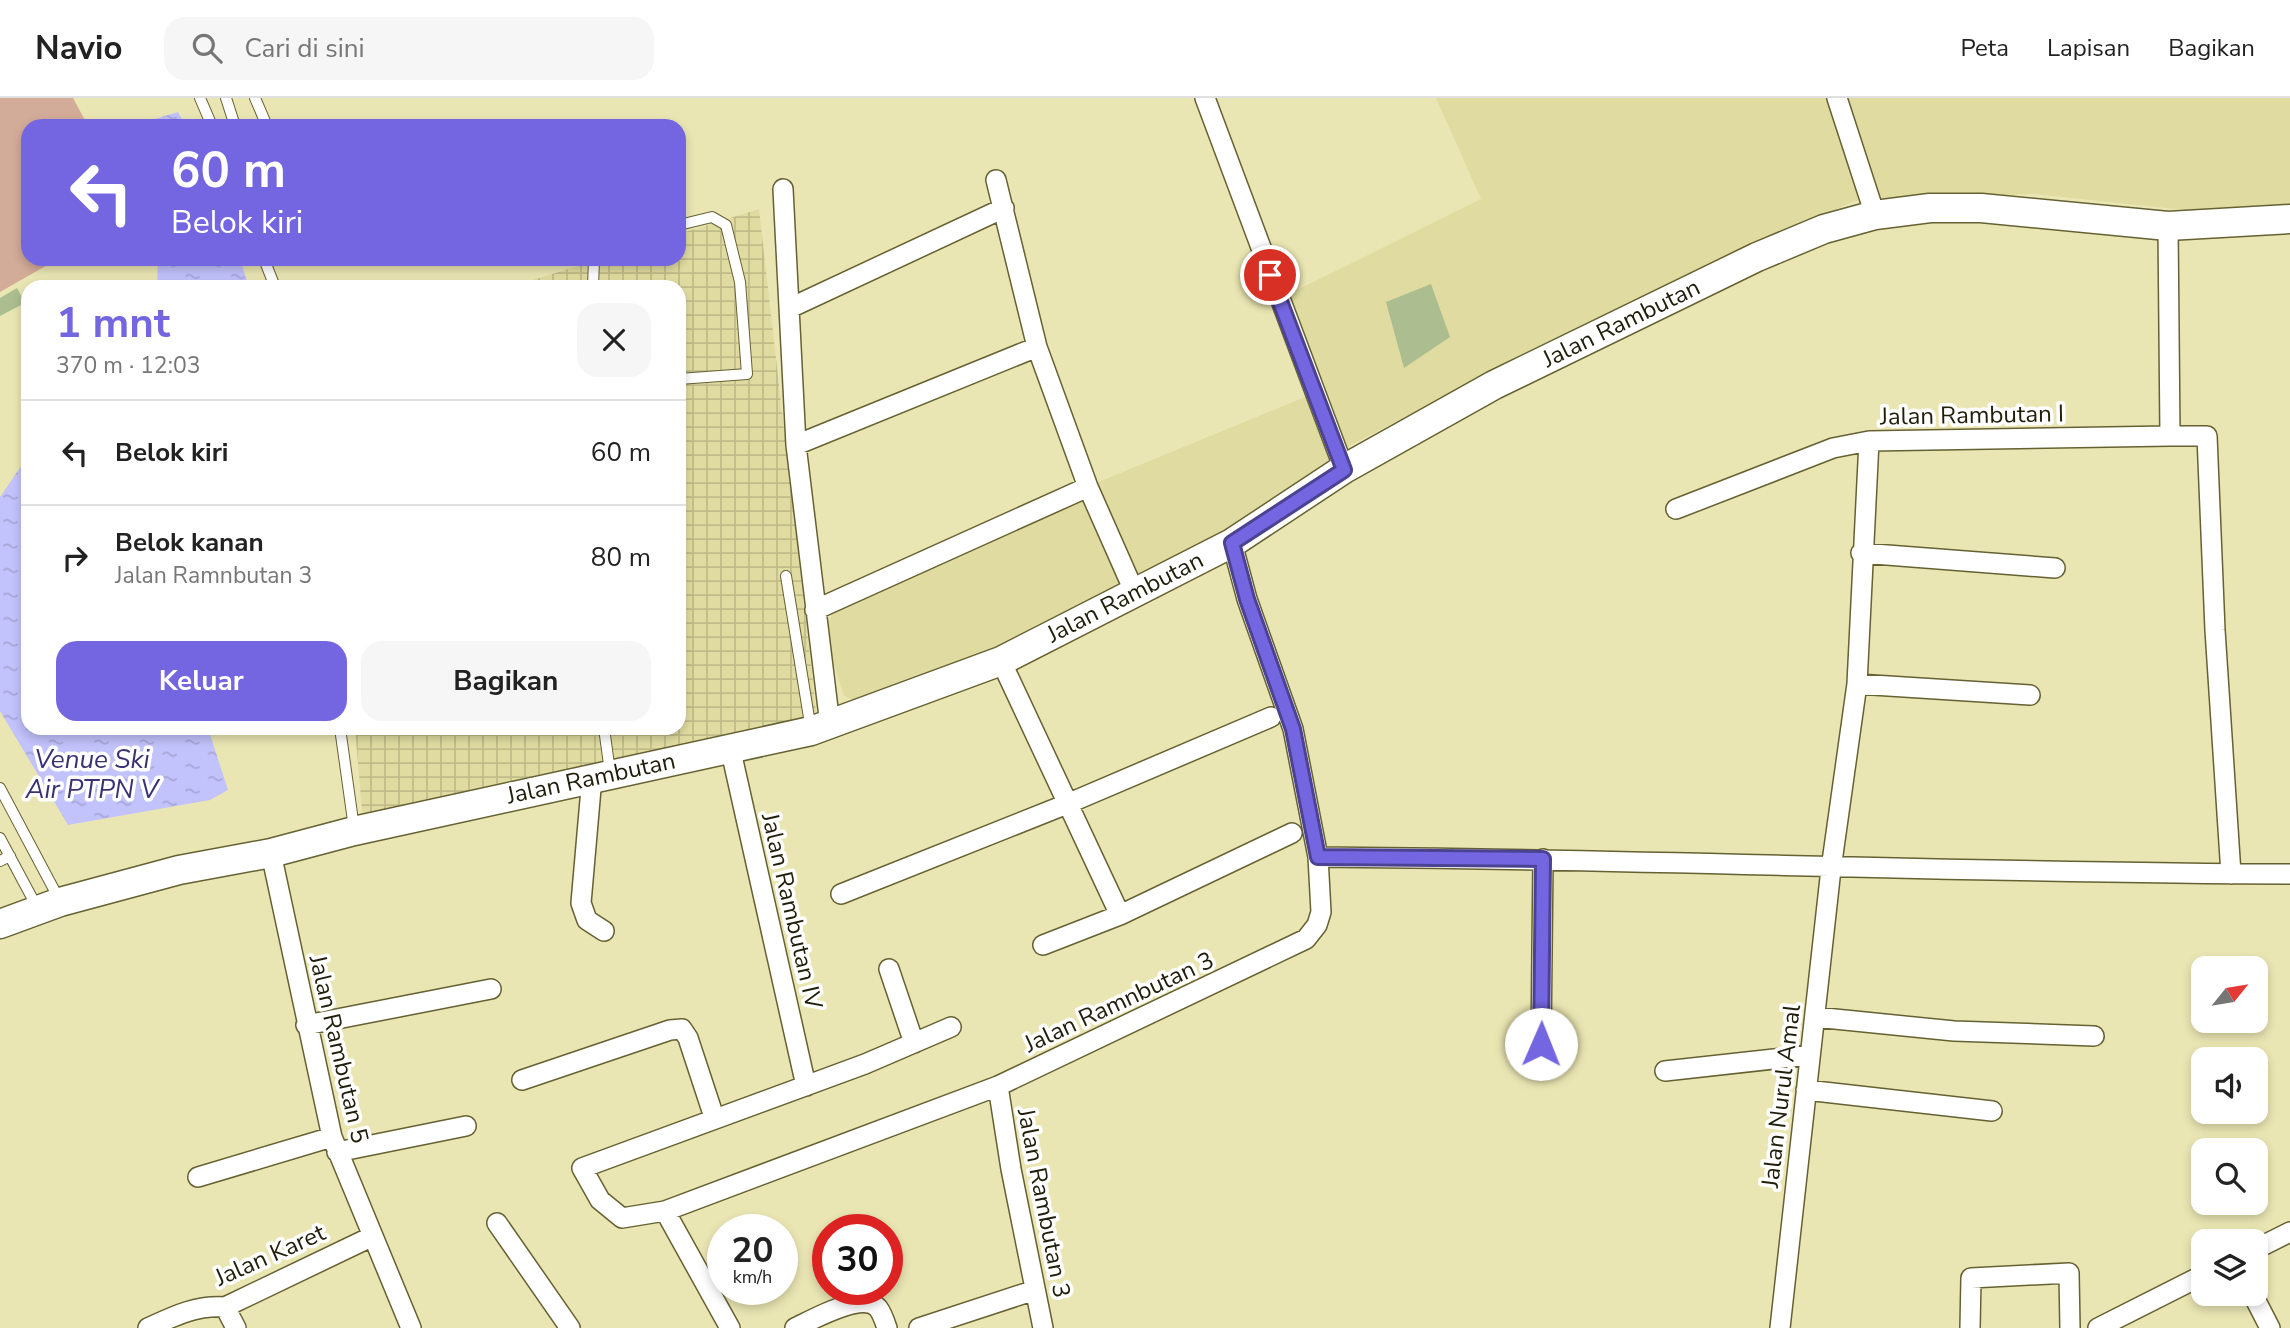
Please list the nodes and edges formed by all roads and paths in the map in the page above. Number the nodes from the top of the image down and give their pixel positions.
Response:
1 (226, 98) edge
2 (255, 98) edge
3 (1205, 98) edge
4 (1837, 98) edge
5 (203, 99) edge
6 (210, 119) edge
7 (234, 119) edge
8 (264, 119) edge
9 (996, 180) dead end
10 (783, 189) dead end
11 (1004, 208) junction
12 (1875, 215) junction
13 (2290, 219) edge
14 (686, 223) edge
15 (2168, 226) junction
16 (790, 309) junction
17 (1037, 346) junction
18 (686, 378) edge
19 (2170, 436) junction
20 (1869, 441) junction
21 (796, 445) junction
22 (1344, 470) junction
23 (1088, 487) junction
24 (1676, 509) dead end
25 (1232, 543) junction
26 (1861, 553) junction
27 (2055, 568) dead end
28 (786, 576) dead end
29 (1134, 591) junction
30 (815, 610) junction
31 (1001, 661) junction
32 (1857, 684) junction
33 (2030, 695) dead end
34 (1271, 717) dead end
35 (820, 728) junction
36 (341, 735) edge
37 (604, 735) edge
38 (730, 747) junction
39 (601, 775) junction
40 (0, 788) edge
41 (1068, 804) junction
42 (354, 831) junction
43 (1292, 833) dead end
44 (0, 838) edge
45 (271, 853) junction
46 (1318, 857) junction
47 (5, 859) edge
48 (1543, 859) junction
49 (1831, 869) junction
50 (2231, 874) junction
51 (2290, 874) edge
52 (841, 894) dead end
53 (49, 906) junction
54 (1120, 915) junction
55 (0, 924) edge
56 (604, 931) dead end
57 (1043, 945) dead end
58 (889, 968) dead end
59 (491, 989) dead end
60 (1815, 1017) junction
61 (306, 1025) junction
62 (951, 1027) dead end
63 (2094, 1036) dead end
64 (914, 1043) junction
65 (1541, 1044) dead end
66 (1810, 1055) junction
67 (1665, 1071) dead end
68 (522, 1080) dead end
69 (806, 1086) junction
70 (998, 1086) junction
71 (1806, 1090) junction
72 (1992, 1111) dead end
73 (714, 1118) junction
74 (466, 1126) dead end
75 (335, 1145) junction
76 (198, 1177) dead end
77 (664, 1211) junction
78 (497, 1223) dead end
79 (2290, 1232) edge
80 (371, 1237) junction
81 (2268, 1243) edge
82 (2191, 1281) edge
83 (1035, 1290) junction
84 (2259, 1306) edge
85 (225, 1307) junction
86 (148, 1328) edge
87 (236, 1328) edge
88 (411, 1328) edge
89 (570, 1328) edge
90 (730, 1328) edge
91 (795, 1328) edge
92 (887, 1328) edge
93 (919, 1328) edge
94 (1043, 1328) edge
95 (1780, 1328) edge
96 (1970, 1328) edge
97 (2070, 1328) edge
98 (2098, 1328) edge
99 (2270, 1328) edge

1 - 7 lane
2 - 8 lane
3 - 22 street
4 - 12 street
5 - 6 lane
9 - 11 street
10 - 16 street
11 - 16 street
11 - 17 street
12 - 15 main road, Jalan Rambutan
12 - 22 main road, Jalan Rambutan
13 - 15 main road, Jalan Rambutan
14 - 18 lane
15 - 19 street
16 - 21 street
17 - 21 street
17 - 23 street
19 - 20 street, Jalan Rambutan I
19 - 50 street, Jalan Rambutan I
20 - 24 street
20 - 26 street, Jalan Rambutan I
21 - 30 street
22 - 25 main road, Jalan Rambutan
23 - 29 street
23 - 30 street
25 - 29 main road, Jalan Rambutan
25 - 46 street, Jalan Ramnbutan 3
26 - 27 street
26 - 32 street, Jalan Rambutan I
28 - 35 lane
29 - 31 main road, Jalan Rambutan
30 - 35 street
31 - 35 main road, Jalan Rambutan
31 - 41 street
32 - 33 street
32 - 49 street, Jalan Rambutan I
34 - 41 street
35 - 38 main road, Jalan Rambutan
36 - 42 lane
37 - 39 lane
38 - 39 main road, Jalan Rambutan
38 - 69 street, Jalan Rambutan IV
39 - 42 main road, Jalan Rambutan
39 - 56 street
40 - 53 lane
41 - 52 street
41 - 54 street
42 - 45 main road, Jalan Rambutan
43 - 54 street
44 - 47 lane
45 - 53 main road, Jalan Rambutan
45 - 61 street, Jalan Rambutan 5
46 - 48 street
46 - 70 street, Jalan Ramnbutan 3
47 - 53 lane
48 - 49 street
48 - 65 street
49 - 50 street
49 - 60 street, Jalan Nurul Amal
50 - 51 street
53 - 55 main road, Jalan Rambutan
54 - 57 street
58 - 64 street
59 - 61 street
60 - 63 street
60 - 66 street, Jalan Nurul Amal
61 - 75 street, Jalan Rambutan 5
62 - 64 street
64 - 69 street
66 - 67 street
66 - 71 street, Jalan Nurul Amal
68 - 73 street
69 - 73 street
70 - 77 street, Jalan Ramnbutan 3
70 - 83 street, Jalan Rambutan 3
71 - 72 street
71 - 95 street, Jalan Nurul Amal
73 - 77 street, Jalan Ramnbutan 3
74 - 75 street
75 - 76 street
75 - 80 street, Jalan Rambutan 5
77 - 90 street
78 - 89 street
79 - 81 street
80 - 85 street, Jalan Karet
80 - 88 street, Jalan Rambutan 5
82 - 98 street
83 - 93 street
83 - 94 street, Jalan Rambutan 3
84 - 99 street
85 - 86 street, Jalan Karet
85 - 87 street
91 - 92 street
96 - 97 street

